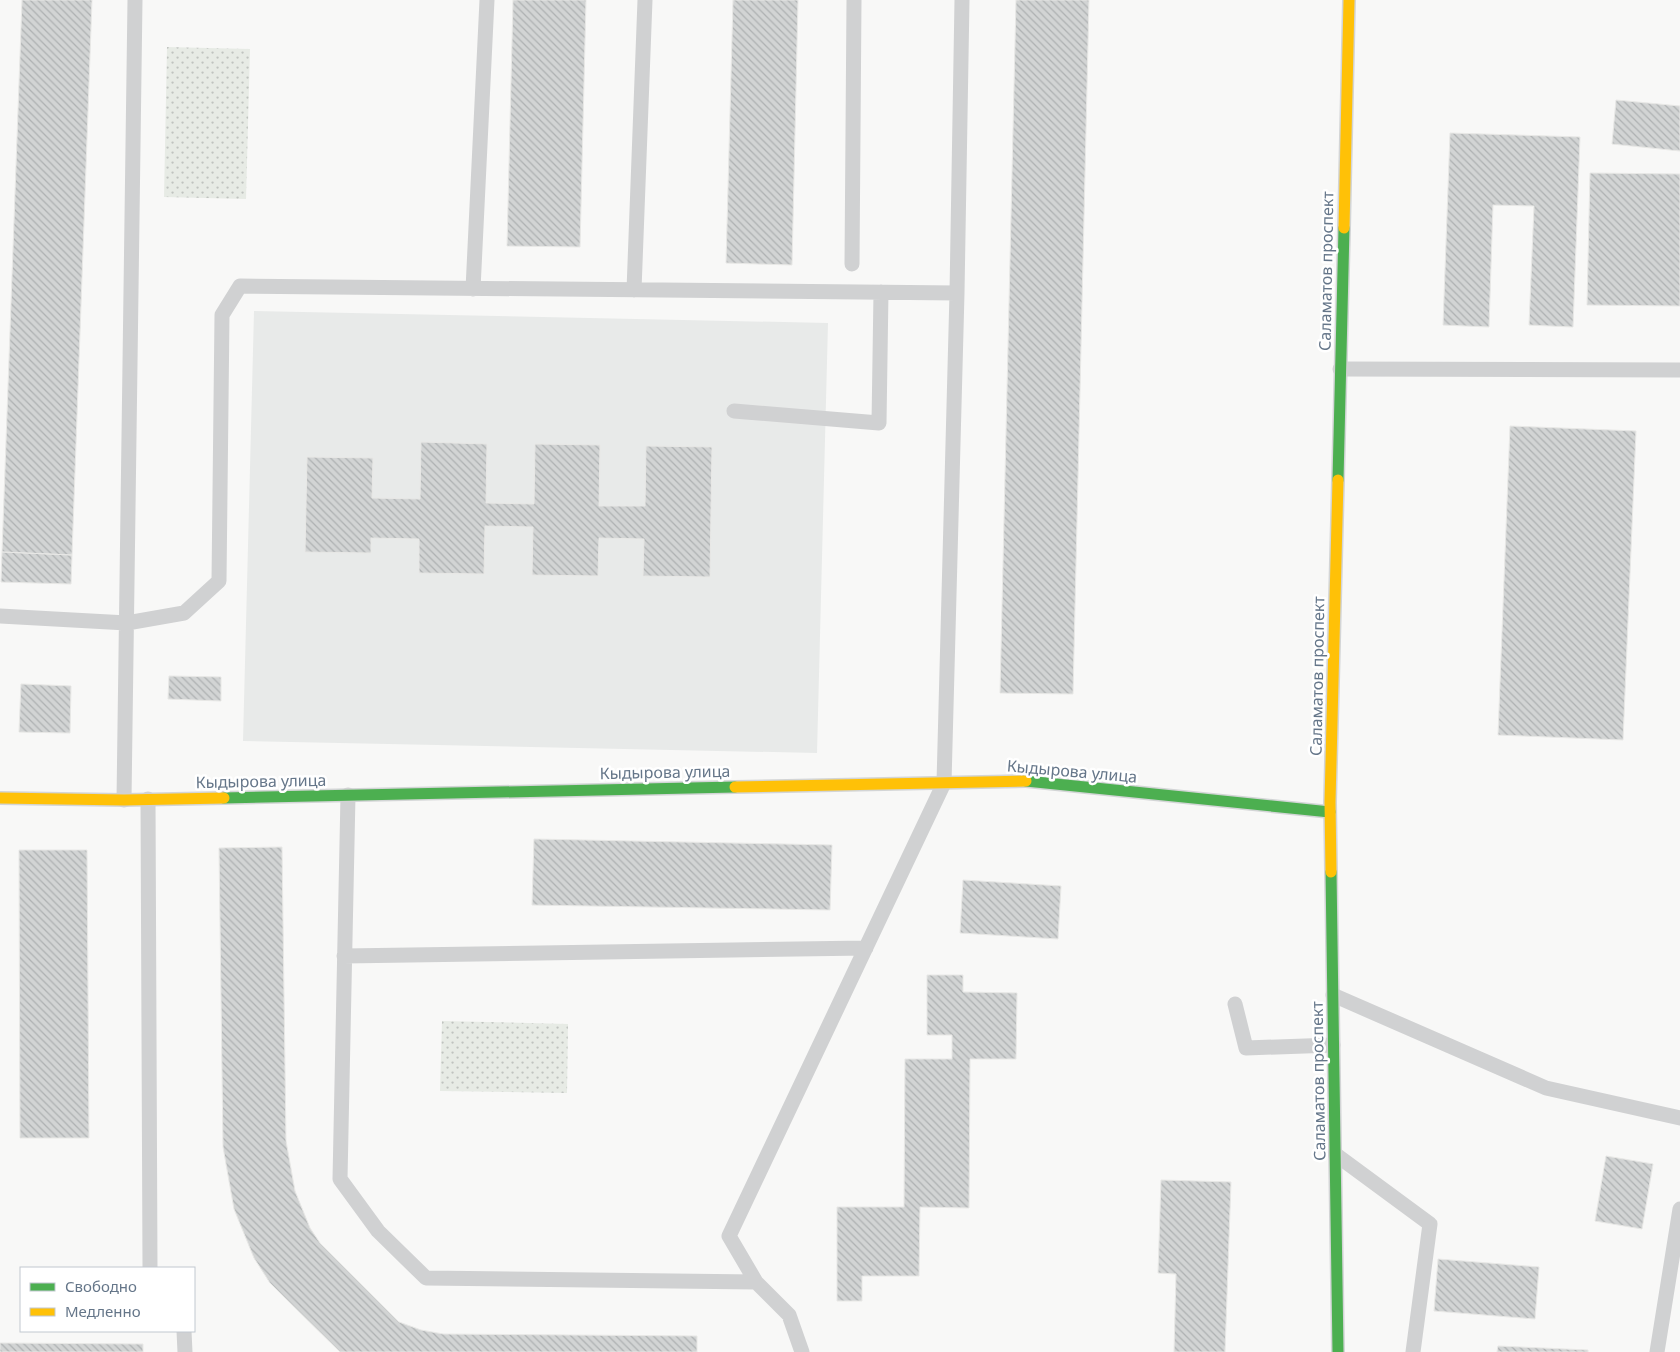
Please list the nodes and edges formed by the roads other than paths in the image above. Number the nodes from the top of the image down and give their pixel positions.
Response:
1 (135, 0) edge
2 (487, 0) edge
3 (645, 0) edge
4 (854, 0) edge
5 (962, 0) edge
6 (1349, 0) edge
7 (852, 264) dead end
8 (473, 289) junction
9 (634, 290) junction
10 (881, 292) junction
11 (957, 293) junction
12 (1340, 369) junction
13 (1680, 370) edge
14 (734, 411) dead end
15 (0, 616) edge
16 (126, 623) junction
17 (944, 783) junction
18 (348, 795) junction
19 (0, 798) edge
20 (124, 800) junction
21 (148, 800) junction
22 (1330, 812) junction
23 (866, 948) junction
24 (344, 956) junction
25 (1332, 995) junction
26 (1235, 1004) dead end
27 (1333, 1045) junction
28 (1680, 1118) edge
29 (1335, 1154) junction
30 (1680, 1209) edge
31 (150, 1267) edge
32 (756, 1282) junction
33 (184, 1332) edge
34 (185, 1352) edge
35 (802, 1352) edge
36 (1338, 1352) edge
37 (1413, 1352) edge
38 (1657, 1352) edge

1 - 16 lane
2 - 8 lane
3 - 9 lane
4 - 7 lane
5 - 11 lane
6 - 12 street, Саламатов проспект
8 - 9 lane
8 - 16 lane
9 - 10 lane
10 - 11 lane
10 - 14 lane
11 - 17 lane
12 - 13 lane
12 - 22 street, Саламатов проспект
15 - 16 lane
16 - 20 lane
17 - 18 street, Кыдырова улица
17 - 22 street, Кыдырова улица
17 - 23 lane
18 - 21 street, Кыдырова улица
18 - 24 lane
19 - 20 street, Кыдырова улица
20 - 21 street, Кыдырова улица
21 - 31 lane
22 - 25 street, Саламатов проспект
23 - 24 lane
23 - 32 lane
24 - 32 lane
25 - 27 street, Саламатов проспект
25 - 28 lane
26 - 27 lane
27 - 29 street, Саламатов проспект
29 - 36 street, Саламатов проспект
29 - 37 lane
30 - 38 lane
32 - 35 lane
33 - 34 lane

